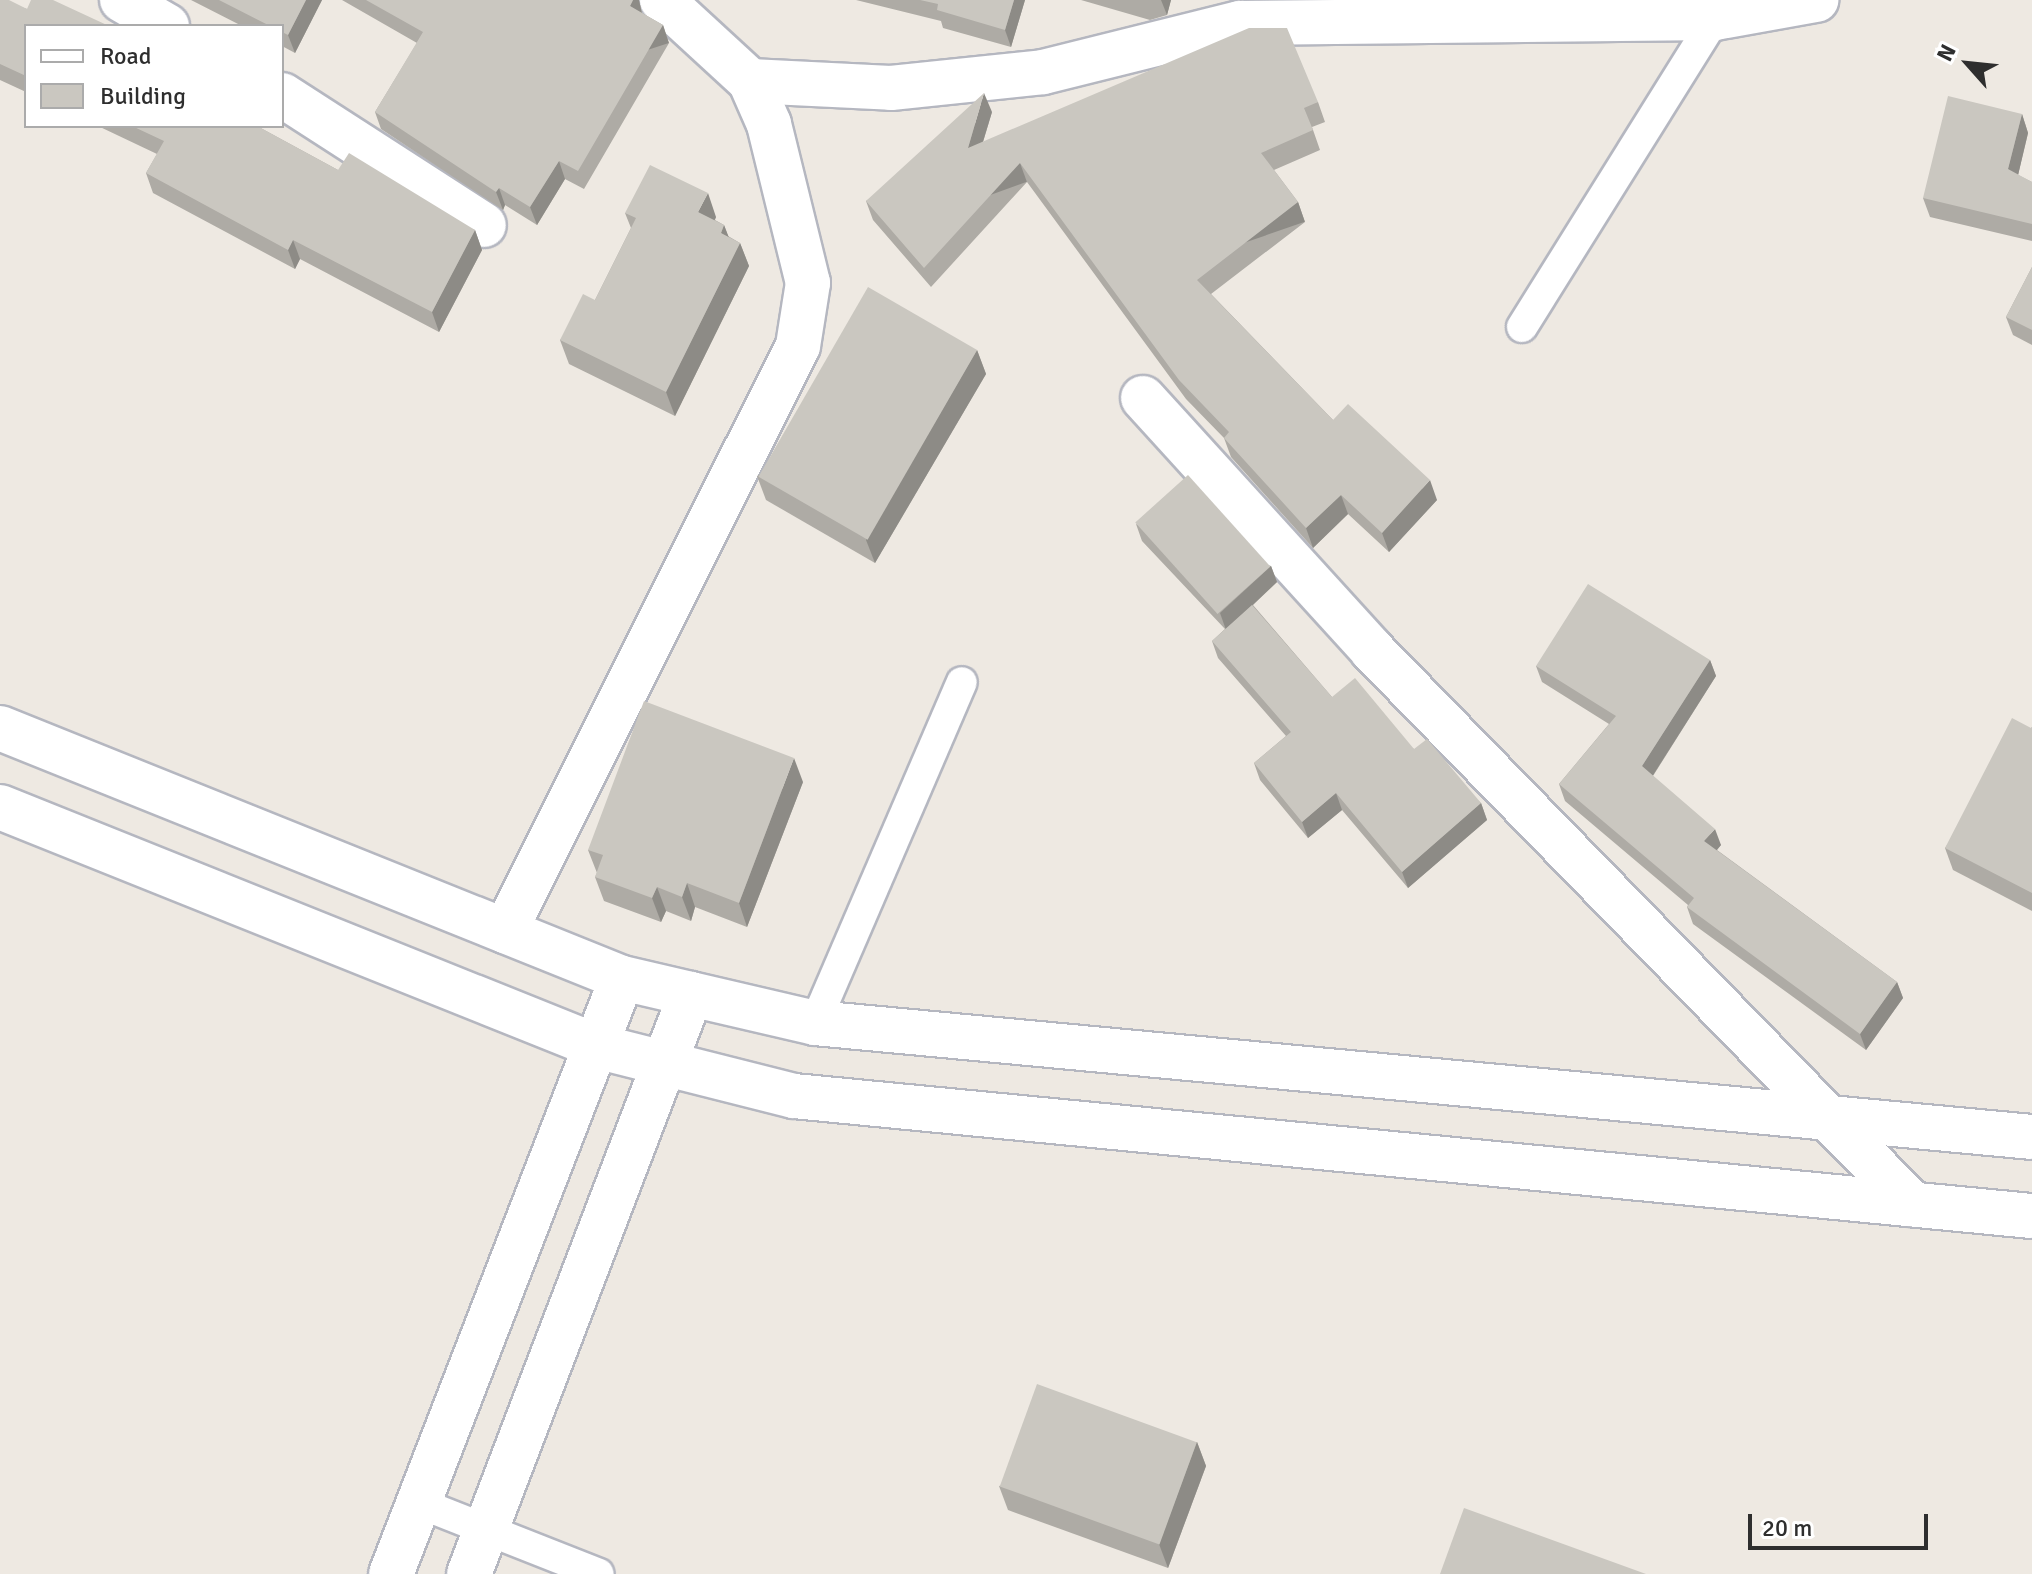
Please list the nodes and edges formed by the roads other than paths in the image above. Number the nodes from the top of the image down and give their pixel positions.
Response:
1 (122, 0) edge
2 (662, 0) edge
3 (1816, 0) edge
4 (1715, 18) junction
5 (164, 24) edge
6 (750, 81) junction
7 (284, 96) edge
8 (484, 225) dead end
9 (1522, 327) dead end
10 (1143, 398) dead end
11 (962, 682) dead end
12 (0, 728) edge
13 (0, 807) edge
14 (505, 931) junction
15 (622, 978) junction
16 (691, 994) junction
17 (815, 1023) junction
18 (596, 1046) junction
19 (665, 1063) junction
20 (1827, 1117) junction
21 (2032, 1137) edge
22 (1912, 1204) junction
23 (2032, 1216) edge
24 (419, 1503) junction
25 (486, 1530) junction
26 (391, 1574) edge
27 (469, 1574) edge
28 (599, 1574) edge

1 - 5 street
2 - 6 street
3 - 4 street
4 - 6 street
4 - 9 lane
6 - 14 street
7 - 8 street
10 - 20 street
11 - 17 lane
12 - 14 street
13 - 18 street
14 - 15 street
15 - 16 street
15 - 18 street
16 - 17 street
16 - 19 street
17 - 20 street
18 - 19 street
18 - 24 street
19 - 22 street
19 - 25 street
20 - 21 street
20 - 22 street
22 - 23 street
24 - 25 lane
24 - 26 street
25 - 27 street
25 - 28 lane

